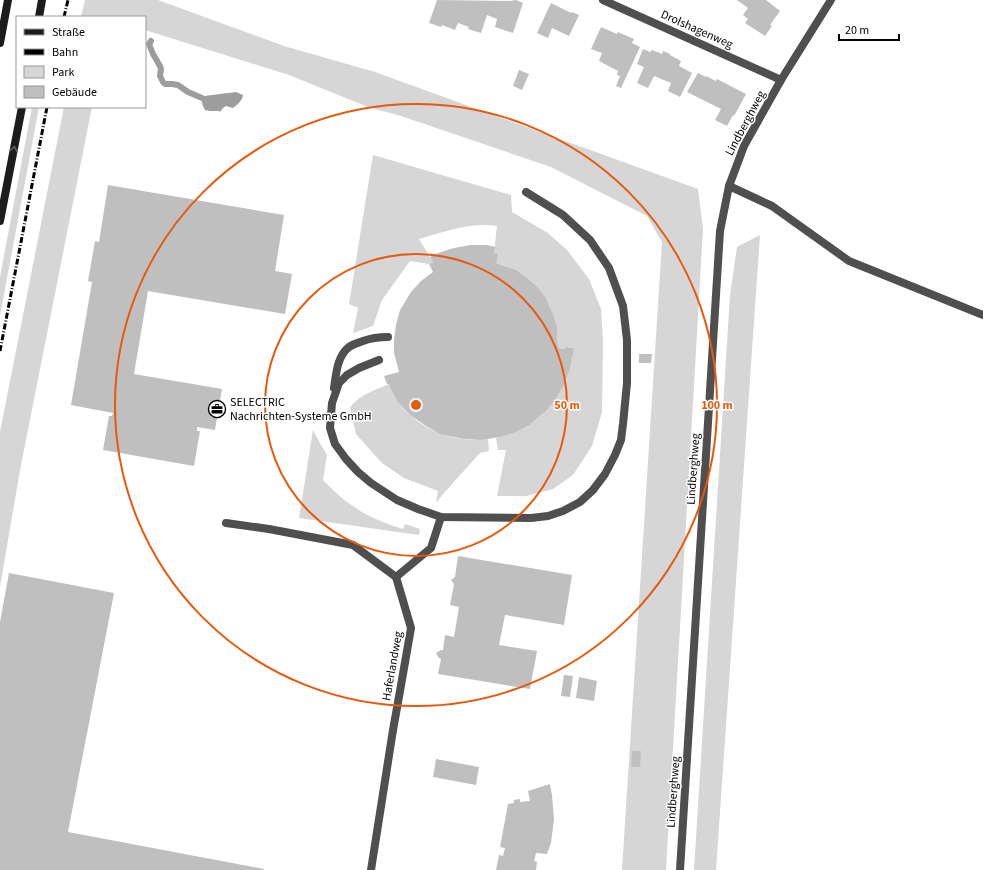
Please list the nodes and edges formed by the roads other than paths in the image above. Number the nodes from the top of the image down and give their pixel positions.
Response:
1 (8, 0) edge
2 (42, 0) edge
3 (603, 0) edge
4 (831, 0) edge
5 (39, 16) edge
6 (0, 43) edge
7 (781, 80) junction
8 (22, 108) edge
9 (729, 186) junction
10 (526, 192) dead end
11 (0, 220) edge
12 (983, 315) edge
13 (388, 337) dead end
14 (379, 360) dead end
15 (332, 403) junction
16 (441, 517) junction
17 (226, 523) dead end
18 (396, 577) junction
19 (371, 870) edge
20 (680, 870) edge

1 - 6 main road
2 - 5 main road
3 - 7 street, Drolshagenweg
4 - 7 street, Lindberghweg
7 - 9 street, Lindberghweg
11 -> 8 main road
9 - 12 street
9 - 20 street, Lindberghweg
10 - 16 street
13 - 15 street
14 - 15 street
15 - 16 street
16 - 18 street
17 - 18 street
18 - 19 street, Haferlandweg

